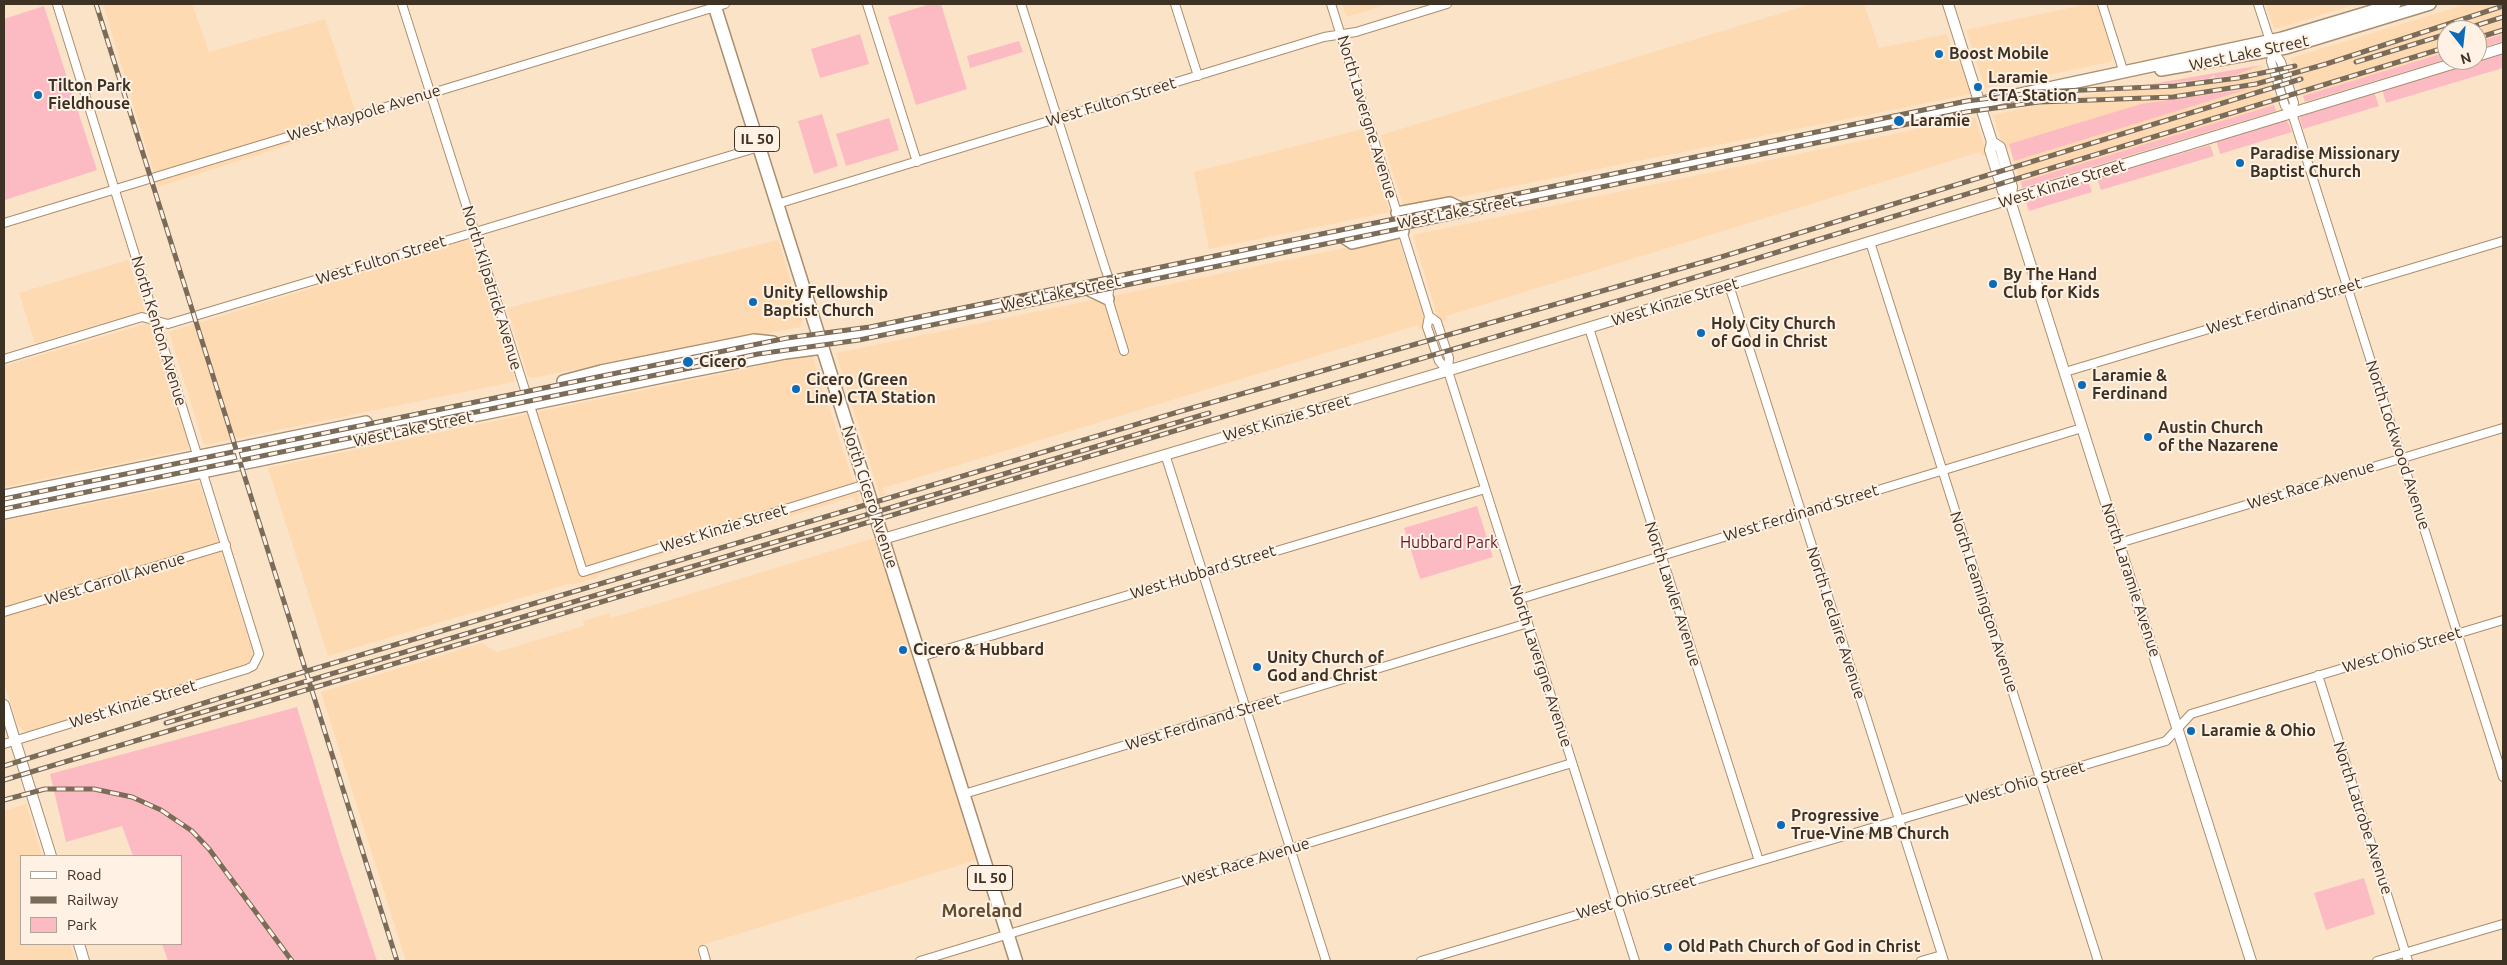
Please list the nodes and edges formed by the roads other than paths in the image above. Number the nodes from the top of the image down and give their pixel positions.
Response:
1 (57, 4) edge
2 (402, 4) edge
3 (867, 4) edge
4 (1021, 4) edge
5 (1175, 4) edge
6 (1331, 4) edge
7 (1447, 4) edge
8 (1948, 4) edge
9 (2102, 4) edge
10 (2258, 4) edge
11 (2394, 4) edge
12 (2430, 4) edge
13 (718, 5) edge
14 (2413, 6) edge
15 (1341, 34) junction
16 (2271, 45) junction
17 (2503, 48) edge
18 (2487, 53) edge
19 (2437, 69) edge
20 (2124, 73) junction
21 (1198, 76) junction
22 (431, 93) junction
23 (1979, 103) junction
24 (2292, 113) junction
25 (1058, 119) junction
26 (759, 147) junction
27 (917, 162) junction
28 (114, 189) junction
29 (2010, 200) junction
30 (777, 204) junction
31 (1465, 210) junction
32 (4, 223) edge
33 (1400, 223) junction
34 (475, 231) junction
35 (1340, 235) junction
36 (2503, 241) edge
37 (1870, 242) junction
38 (1110, 282) junction
39 (1729, 285) junction
40 (1085, 288) junction
41 (2348, 288) junction
42 (1108, 299) junction
43 (156, 320) junction
44 (1589, 328) junction
45 (821, 344) junction
46 (1124, 351) dead end
47 (4, 359) edge
48 (1448, 371) junction
49 (2064, 372) junction
50 (527, 397) junction
51 (2082, 428) junction
52 (2503, 428) edge
53 (1165, 454) junction
54 (2402, 458) junction
55 (200, 464) junction
56 (1943, 470) junction
57 (866, 484) junction
58 (1485, 489) junction
59 (4, 496) edge
60 (4, 504) edge
61 (4, 513) edge
62 (1802, 513) junction
63 (883, 539) junction
64 (2119, 543) junction
65 (226, 546) junction
66 (1661, 556) junction
67 (583, 572) joint
68 (1202, 572) junction
69 (1520, 598) junction
70 (4, 612) edge
71 (2503, 620) edge
72 (1528, 623) junction
73 (2458, 634) junction
74 (920, 657) junction
75 (258, 659) joint
76 (2318, 675) junction
77 (4, 705) edge
78 (1246, 709) junction
79 (2178, 728) junction
80 (15, 741) junction
81 (4, 744) edge
82 (1572, 763) junction
83 (2503, 777) edge
84 (2040, 778) junction
85 (964, 794) junction
86 (1899, 820) junction
87 (1290, 849) junction
88 (52, 855) edge
89 (1759, 860) junction
90 (1616, 902) junction
91 (2503, 924) edge
92 (1008, 935) junction
93 (79, 945) edge
94 (703, 950) dead end
95 (2405, 953) junction
96 (1943, 958) edge
97 (84, 961) edge
98 (706, 961) edge
99 (920, 961) edge
100 (1016, 961) edge
101 (1326, 961) edge
102 (1420, 961) edge
103 (1634, 961) edge
104 (1920, 961) edge
105 (2098, 961) edge
106 (2251, 961) edge
107 (2377, 961) edge
108 (2408, 961) edge

1 - 28 street, North Kenton Avenue
2 - 22 street, North Kilpatrick Avenue
3 - 27 street
4 - 25 street
5 - 21 street
6 - 15 street, North Lavergne Avenue
7 - 15 street, West Fulton Street
8 - 23 street, North Laramie Avenue
9 - 20 street
10 - 16 street, North Lockwood Avenue
11 - 16 main road, West Lake Street
12 - 14 main road, West Lake Street
13 - 22 street, West Maypole Avenue
13 - 26 main road, North Cicero Avenue / IL 50
14 - 16 main road, West Lake Street
15 - 21 street, West Fulton Street
15 - 33 street, North Lavergne Avenue
16 - 20 main road, West Lake Street
16 - 24 street, North Lockwood Avenue
17 - 18 street
19 - 24 street, West Kinzie Street
20 - 23 main road, West Lake Street
21 - 25 street, West Fulton Street
22 - 28 street, West Maypole Avenue
22 - 34 street, North Kilpatrick Avenue
23 - 29 street, North Laramie Avenue
23 - 31 main road, West Lake Street
24 - 29 street, West Kinzie Street
24 - 41 street, North Lockwood Avenue
25 - 27 street, West Fulton Street
25 - 38 street
26 - 30 main road, North Cicero Avenue / IL 50
26 - 34 street, West Fulton Street
27 - 30 street, West Fulton Street
28 - 32 street, West Maypole Avenue
28 - 43 street, North Kenton Avenue
29 - 37 street, West Kinzie Street
29 - 49 street, North Laramie Avenue
30 - 45 main road, North Cicero Avenue / IL 50
31 - 33 main road, West Lake Street
31 - 33 main road
33 - 35 main road, West Lake Street
33 - 35 main road
33 - 48 street, North Lavergne Avenue
34 - 43 street, West Fulton Street
34 - 50 street, North Kilpatrick Avenue
35 - 38 main road, West Lake Street
36 - 41 street, West Ferdinand Street
37 - 39 street, West Kinzie Street
37 - 56 street, North Leamington Avenue
38 - 40 main road, West Lake Street
38 - 42 street
39 - 44 street, West Kinzie Street
39 - 62 street, North Leclaire Avenue
40 - 42 main road
40 - 45 main road, West Lake Street
41 - 49 street, West Ferdinand Street
41 - 54 street, North Lockwood Avenue
42 - 46 street
43 - 47 street, West Fulton Street
43 - 55 street, North Kenton Avenue
44 - 48 street, West Kinzie Street
44 - 66 street, North Lawler Avenue
45 - 50 main road, West Lake Street
45 - 50 main road, West Lake Street
45 - 57 main road, North Cicero Avenue / IL 50
48 - 53 street, West Kinzie Street
48 - 58 street, North Lavergne Avenue
49 - 51 street, North Laramie Avenue
50 - 55 main road, West Lake Street
50 - 67 street, North Kilpatrick Avenue
51 - 56 street, West Ferdinand Street
51 - 64 street, North Laramie Avenue
52 - 54 street, West Race Avenue
53 - 63 street, West Kinzie Street
53 - 68 street
54 - 64 street, West Race Avenue
54 - 73 street, North Lockwood Avenue
55 - 59 main road, West Lake Street
55 - 60 main road, West Lake Street
55 - 61 main road, West Lake Street
55 - 65 street, North Kenton Avenue
56 - 62 street, West Ferdinand Street
56 - 84 street, North Leamington Avenue
57 - 63 main road, North Cicero Avenue / IL 50
57 - 67 street, West Kinzie Street
58 - 68 street, West Hubbard Street
58 - 69 street, North Lavergne Avenue
62 - 66 street, West Ferdinand Street
62 - 86 street, North Leclaire Avenue
63 - 74 main road, North Cicero Avenue / IL 50
64 - 79 street, North Laramie Avenue
65 - 70 street, West Carroll Avenue
65 - 75 street, North Kenton Avenue
66 - 69 street, West Ferdinand Street
66 - 89 street, North Lawler Avenue
68 - 74 street, West Hubbard Street
68 - 78 street
69 - 72 street, North Lavergne Avenue
71 - 73 street, West Ohio Street
72 - 78 street, West Ferdinand Street
72 - 82 street, North Lavergne Avenue
73 - 76 street, West Ohio Street
73 - 83 street, North Lockwood Avenue
74 - 85 main road, North Cicero Avenue / IL 50
75 - 80 street, West Kinzie Street
76 - 79 street, West Ohio Street
76 - 95 street, North Latrobe Avenue
77 - 80 street
78 - 85 street, West Ferdinand Street
78 - 87 street
79 - 84 street, West Ohio Street
79 - 106 street, North Laramie Avenue
80 - 81 street, West Kinzie Street
80 - 88 street
82 - 87 street, West Race Avenue
82 - 90 street, North Lavergne Avenue
84 - 86 street, West Ohio Street
84 - 105 street, North Leamington Avenue
85 - 92 main road, North Cicero Avenue / IL 50
86 - 89 street, West Ohio Street
86 - 96 street, North Leclaire Avenue
87 - 92 street, West Race Avenue
87 - 101 street
89 - 90 street, West Ohio Street
90 - 102 street, West Ohio Street
90 - 103 street, North Lavergne Avenue
91 - 95 street
92 - 99 street, West Race Avenue
92 - 100 main road, North Cicero Avenue / IL 50
93 - 97 street
94 - 98 street
95 - 107 street
95 - 108 street, North Latrobe Avenue
96 - 104 street

